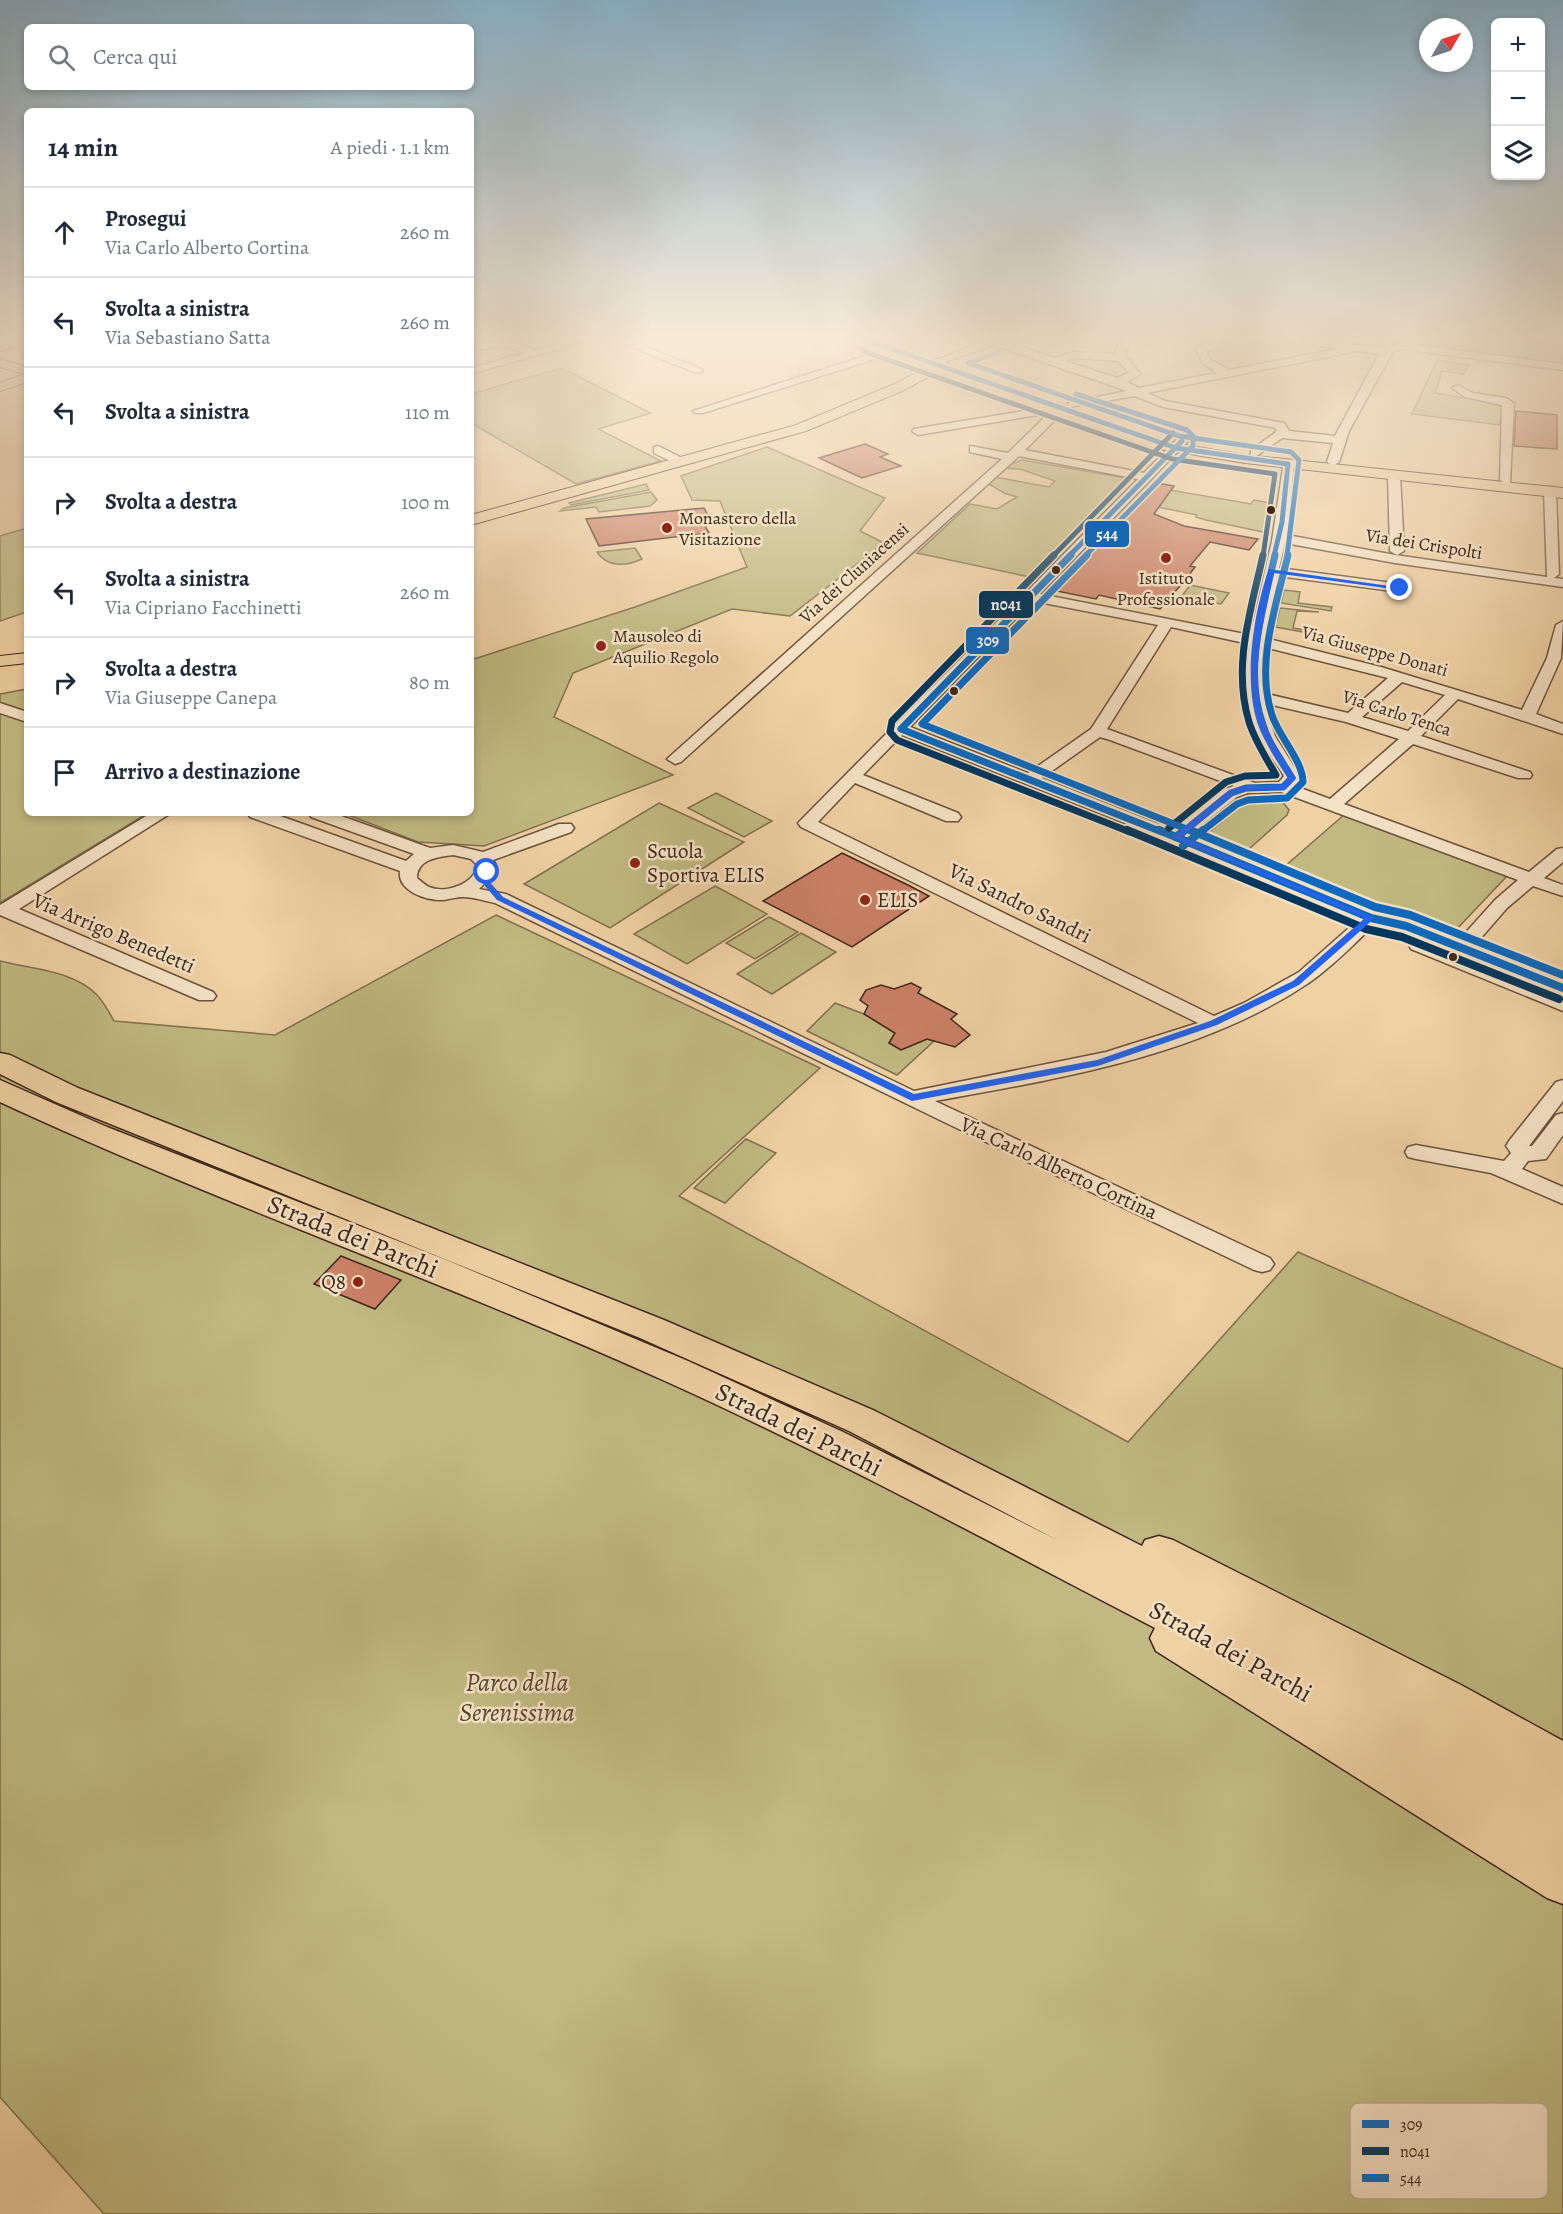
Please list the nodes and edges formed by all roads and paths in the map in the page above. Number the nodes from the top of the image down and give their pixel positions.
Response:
1 (742, 444) edge
2 (1022, 444) edge
3 (1174, 444) edge
4 (1266, 444) edge
5 (1338, 444) edge
6 (1507, 444) edge
7 (1179, 445) junction
8 (974, 449) dead end
9 (658, 450) dead end
10 (1228, 453) junction
11 (1255, 453) junction
12 (1013, 455) junction
13 (680, 462) junction
14 (1334, 462) junction
15 (1288, 464) junction
16 (1394, 475) junction
17 (1147, 477) junction
18 (1506, 480) junction
19 (1484, 481) junction
20 (1559, 490) edge
21 (474, 519) edge
22 (1280, 534) junction
23 (1397, 552) junction
24 (1272, 571) junction
25 (1559, 578) edge
26 (1400, 588) dead end
27 (1031, 597) junction
28 (1167, 622) junction
29 (1563, 625) edge
30 (1255, 640) junction
31 (24, 658) edge
32 (0, 661) edge
33 (1399, 677) junction
34 (1456, 693) junction
35 (1256, 696) junction
36 (0, 708) edge
37 (24, 716) edge
38 (1527, 716) junction
39 (1351, 718) junction
40 (901, 729) junction
41 (1563, 729) edge
42 (1097, 732) junction
43 (1115, 736) junction
44 (1411, 737) junction
45 (675, 759) dead end
46 (1524, 775) dead end
47 (854, 777) junction
48 (1037, 782) junction
49 (1251, 787) junction
50 (1283, 787) junction
51 (1333, 805) junction
52 (159, 816) edge
53 (264, 816) edge
54 (321, 816) edge
55 (325, 816) edge
56 (952, 817) dead end
57 (565, 828) dead end
58 (306, 831) junction
59 (1176, 837) junction
60 (429, 854) junction
61 (1563, 854) edge
62 (482, 858) junction
63 (409, 868) junction
64 (483, 879) junction
65 (1532, 879) junction
66 (461, 891) junction
67 (1563, 891) edge
68 (500, 898) junction
69 (1371, 918) junction
70 (1462, 948) junction
71 (1563, 988) edge
72 (206, 996) dead end
73 (1563, 1005) edge
74 (1213, 1023) junction
75 (0, 1062) edge
76 (1563, 1087) edge
77 (0, 1090) edge
78 (912, 1098) junction
79 (1563, 1120) edge
80 (1416, 1152) dead end
81 (1523, 1153) junction
82 (1508, 1170) junction
83 (1563, 1196) edge
84 (1262, 1264) dead end
85 (862, 1421) junction
86 (984, 1521) junction
87 (1563, 1764) edge
88 (1563, 1804) edge
89 (1563, 1841) edge
90 (1563, 1882) edge

1 - 13 main road
2 - 12 street, Via dei Cluniacensi
3 - 7 main road
4 - 11 street
5 - 14 street
6 - 18 street
7 - 10 main road
7 - 17 street
8 - 12 street
9 - 13 street
10 - 11 main road
10 - 15 main road
11 - 14 main road
12 - 17 street
12 - 45 street, Via dei Cluniacensi
13 - 21 main road
14 - 19 main road
15 - 16 main road
15 - 22 street
16 - 19 main road
16 - 23 street
17 - 27 street
18 - 19 main road
18 - 20 main road
19 - 20 main road
20 - 25 street
22 - 23 street, Via dei Crispolti
22 - 24 street
22 - 25 street, Via dei Crispolti
23 - 25 street, Via dei Crispolti
24 - 26 street
24 - 30 street
27 - 28 street, Via Giuseppe Donati
27 - 40 street
28 - 30 street, Via Giuseppe Donati
28 - 42 street
29 - 38 street
30 - 33 street, Via Giuseppe Donati
30 - 35 street
31 - 32 main road
33 - 34 street, Via Giuseppe Donati
33 - 39 street
34 - 38 street, Via Giuseppe Donati
34 - 44 street
35 - 39 street, Via Carlo Tenca
35 - 50 street
36 - 37 street
38 - 41 street, Via Giuseppe Donati
39 - 44 street, Via Carlo Tenca
40 - 47 street
40 - 48 street
42 - 43 street
42 - 48 street
43 - 48 street
43 - 49 street
44 - 46 street, Via Carlo Tenca
44 - 51 street
47 - 56 street
47 - 74 street, Via Sandro Sandri
48 - 59 street
49 - 50 street
49 - 59 street
50 - 51 street
51 - 65 street
52 - 72 street, Via Arrigo Benedetti
53 - 58 street
54 - 58 street
55 - 60 street
57 - 62 street
58 - 63 street
59 - 69 street
60 - 62 street
60 - 63 street
61 - 65 street
62 - 64 street
63 - 66 street, Via Carlo Alberto Cortina
64 - 66 street, Via Carlo Alberto Cortina
64 - 68 street, Via Carlo Alberto Cortina
65 - 67 street
65 - 70 street
66 - 68 street, Via Carlo Alberto Cortina
68 - 78 street, Via Carlo Alberto Cortina
69 - 70 street
69 - 73 street
69 - 74 street
70 - 71 street
74 - 78 street
75 - 85 highway, Strada dei Parchi
76 - 81 street
77 - 86 highway, Strada dei Parchi
78 - 84 street, Via Carlo Alberto Cortina
79 - 81 street
80 - 82 street
81 - 82 street
82 - 83 street
85 - 87 highway
85 - 88 highway, Strada dei Parchi
86 - 89 highway, Strada dei Parchi
86 - 90 highway

